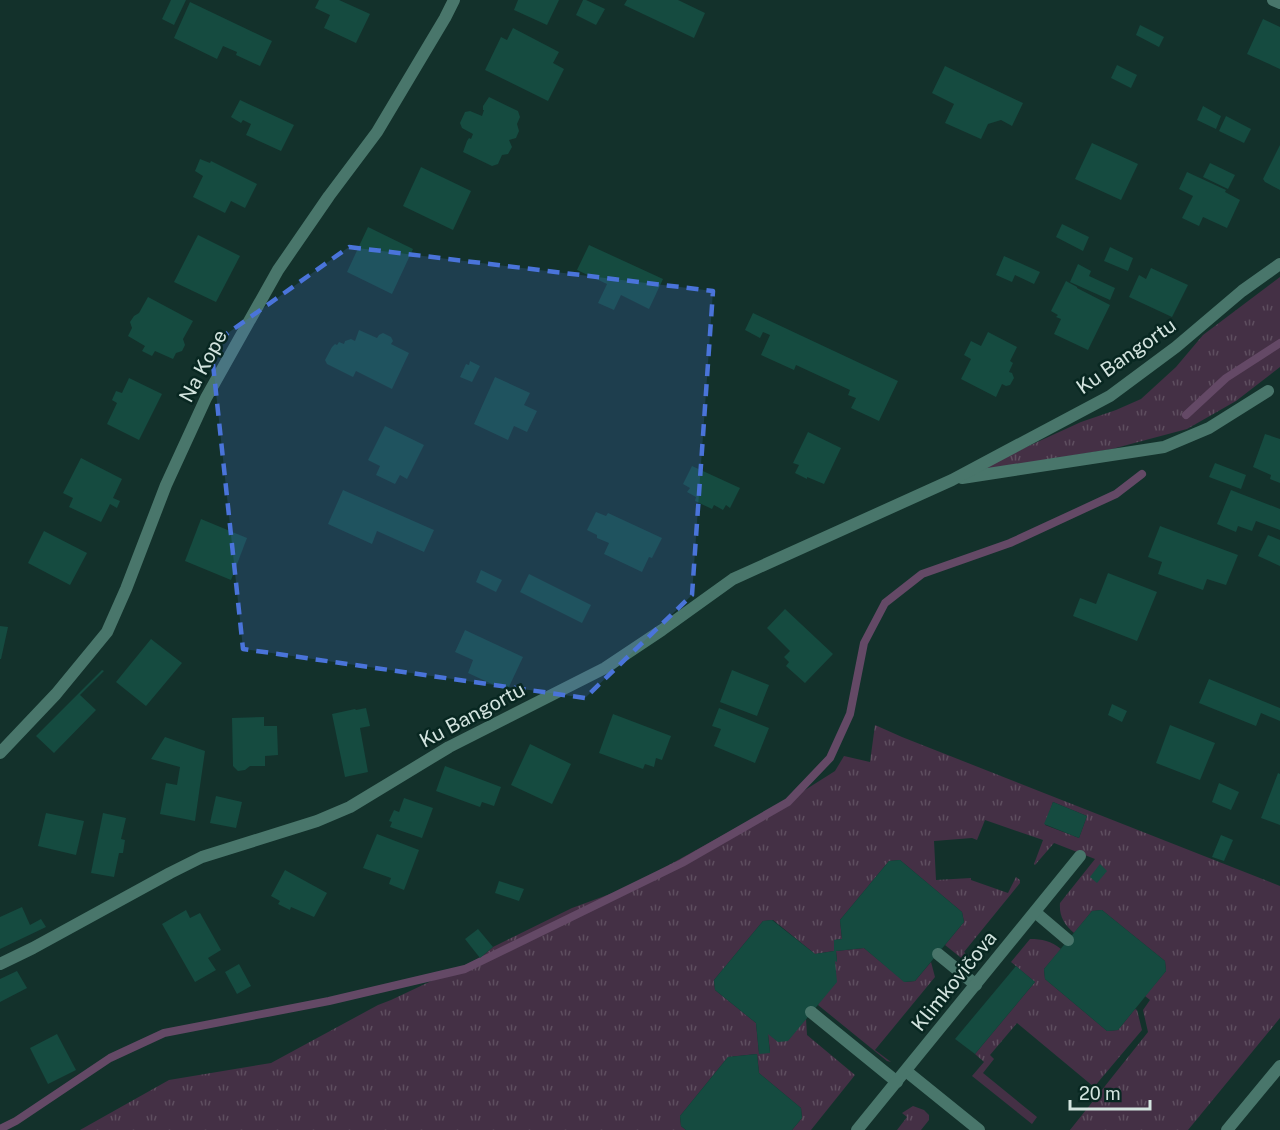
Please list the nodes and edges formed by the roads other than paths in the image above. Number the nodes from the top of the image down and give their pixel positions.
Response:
1 (453, 0) edge
2 (1273, 0) edge
3 (1280, 3) edge
4 (1280, 264) edge
5 (1268, 391) dead end
6 (952, 480) junction
7 (0, 753) edge
8 (1080, 856) dead end
9 (1035, 912) junction
10 (1068, 940) dead end
11 (938, 954) dead end
12 (0, 964) edge
13 (976, 985) junction
14 (811, 1012) dead end
15 (1280, 1066) edge
16 (906, 1071) junction
17 (897, 1082) junction
18 (857, 1130) edge
19 (979, 1130) edge
20 (1227, 1130) edge

1 - 7 street, Na Kope
2 - 3 street
4 - 6 street, Ku Bangortu
5 - 6 street, Ku Bangortu
6 - 12 street, Ku Bangortu
8 - 9 street, Klimkovičova
9 - 10 street
9 - 13 street, Klimkovičova
11 - 13 street
13 - 16 street, Klimkovičova
14 - 17 street
15 - 20 street
16 - 17 street, Klimkovičova
16 - 19 street
17 - 18 street, Klimkovičova

